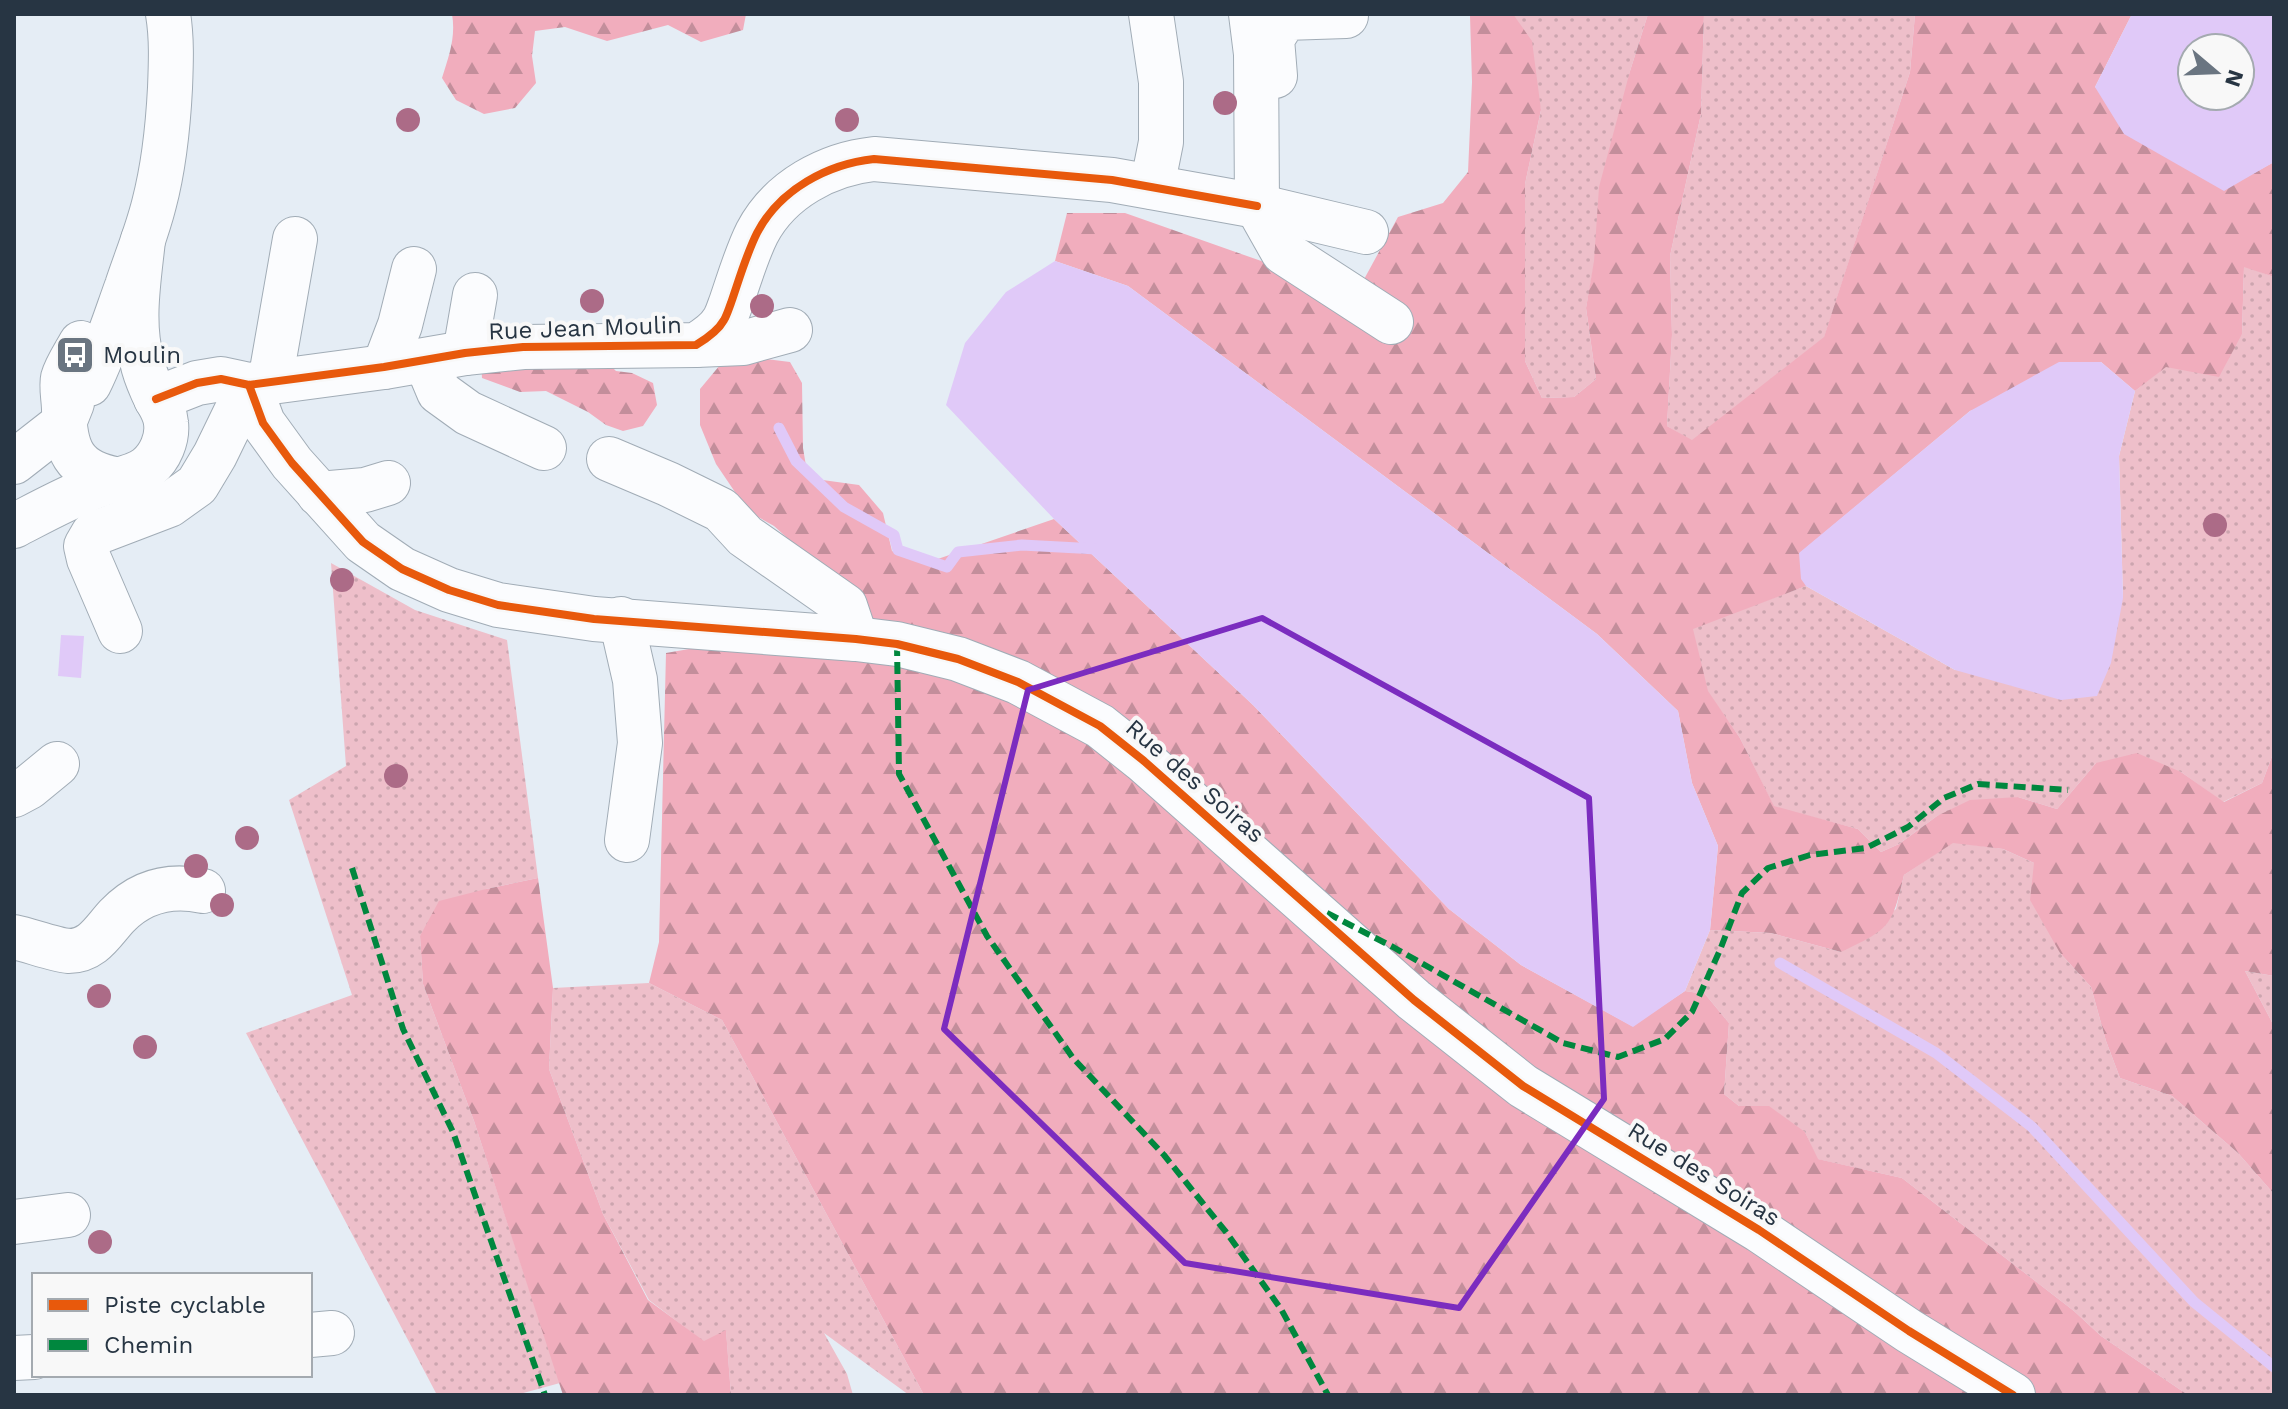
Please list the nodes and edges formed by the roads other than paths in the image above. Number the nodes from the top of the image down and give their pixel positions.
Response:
1 (168, 14) edge
2 (1151, 14) edge
3 (1251, 14) edge
4 (1346, 16) edge
5 (1152, 187) junction
6 (1257, 206) junction
7 (1366, 232) dead end
8 (295, 239) dead end
9 (143, 240) junction
10 (414, 269) dead end
11 (475, 295) dead end
12 (1391, 322) dead end
13 (790, 330) dead end
14 (696, 345) junction
15 (425, 360) junction
16 (260, 383) junction
17 (89, 384) junction
18 (158, 410) junction
19 (64, 423) junction
20 (544, 448) dead end
21 (609, 459) dead end
22 (14, 462) edge
23 (99, 474) junction
24 (388, 483) dead end
25 (14, 489) edge
26 (319, 494) junction
27 (14, 526) edge
28 (621, 619) junction
29 (120, 631) dead end
30 (856, 639) junction
31 (57, 764) dead end
32 (14, 795) edge
33 (627, 840) dead end
34 (203, 891) dead end
35 (14, 937) edge
36 (68, 1215) dead end
37 (14, 1222) edge
38 (2013, 1395) edge

1 - 9 street
2 - 5 street
3 - 6 street
4 - 6 street
5 - 6 street, Rue Jean Moulin
5 - 14 street, Rue Jean Moulin
6 - 7 street, Rue Jean Moulin
6 - 12 street
8 - 16 street
9 - 17 street
9 - 18 street
9 - 19 street
10 - 15 street
11 - 15 street
13 - 14 street
14 - 15 street, Rue Jean Moulin
15 - 16 street, Rue Jean Moulin
15 - 20 street
16 - 18 street, Rue Jean Moulin
16 - 26 street, Rue des Soiras
16 - 29 street
17 - 18 street
17 - 19 street
18 - 23 street
19 - 22 street
19 - 23 street
21 - 30 street
23 - 25 street
23 - 27 street
24 - 26 street
26 - 28 street, Rue des Soiras
28 - 30 street, Rue des Soiras
28 - 33 street
30 - 38 street, Rue des Soiras
31 - 32 street
34 - 35 street
36 - 37 street

